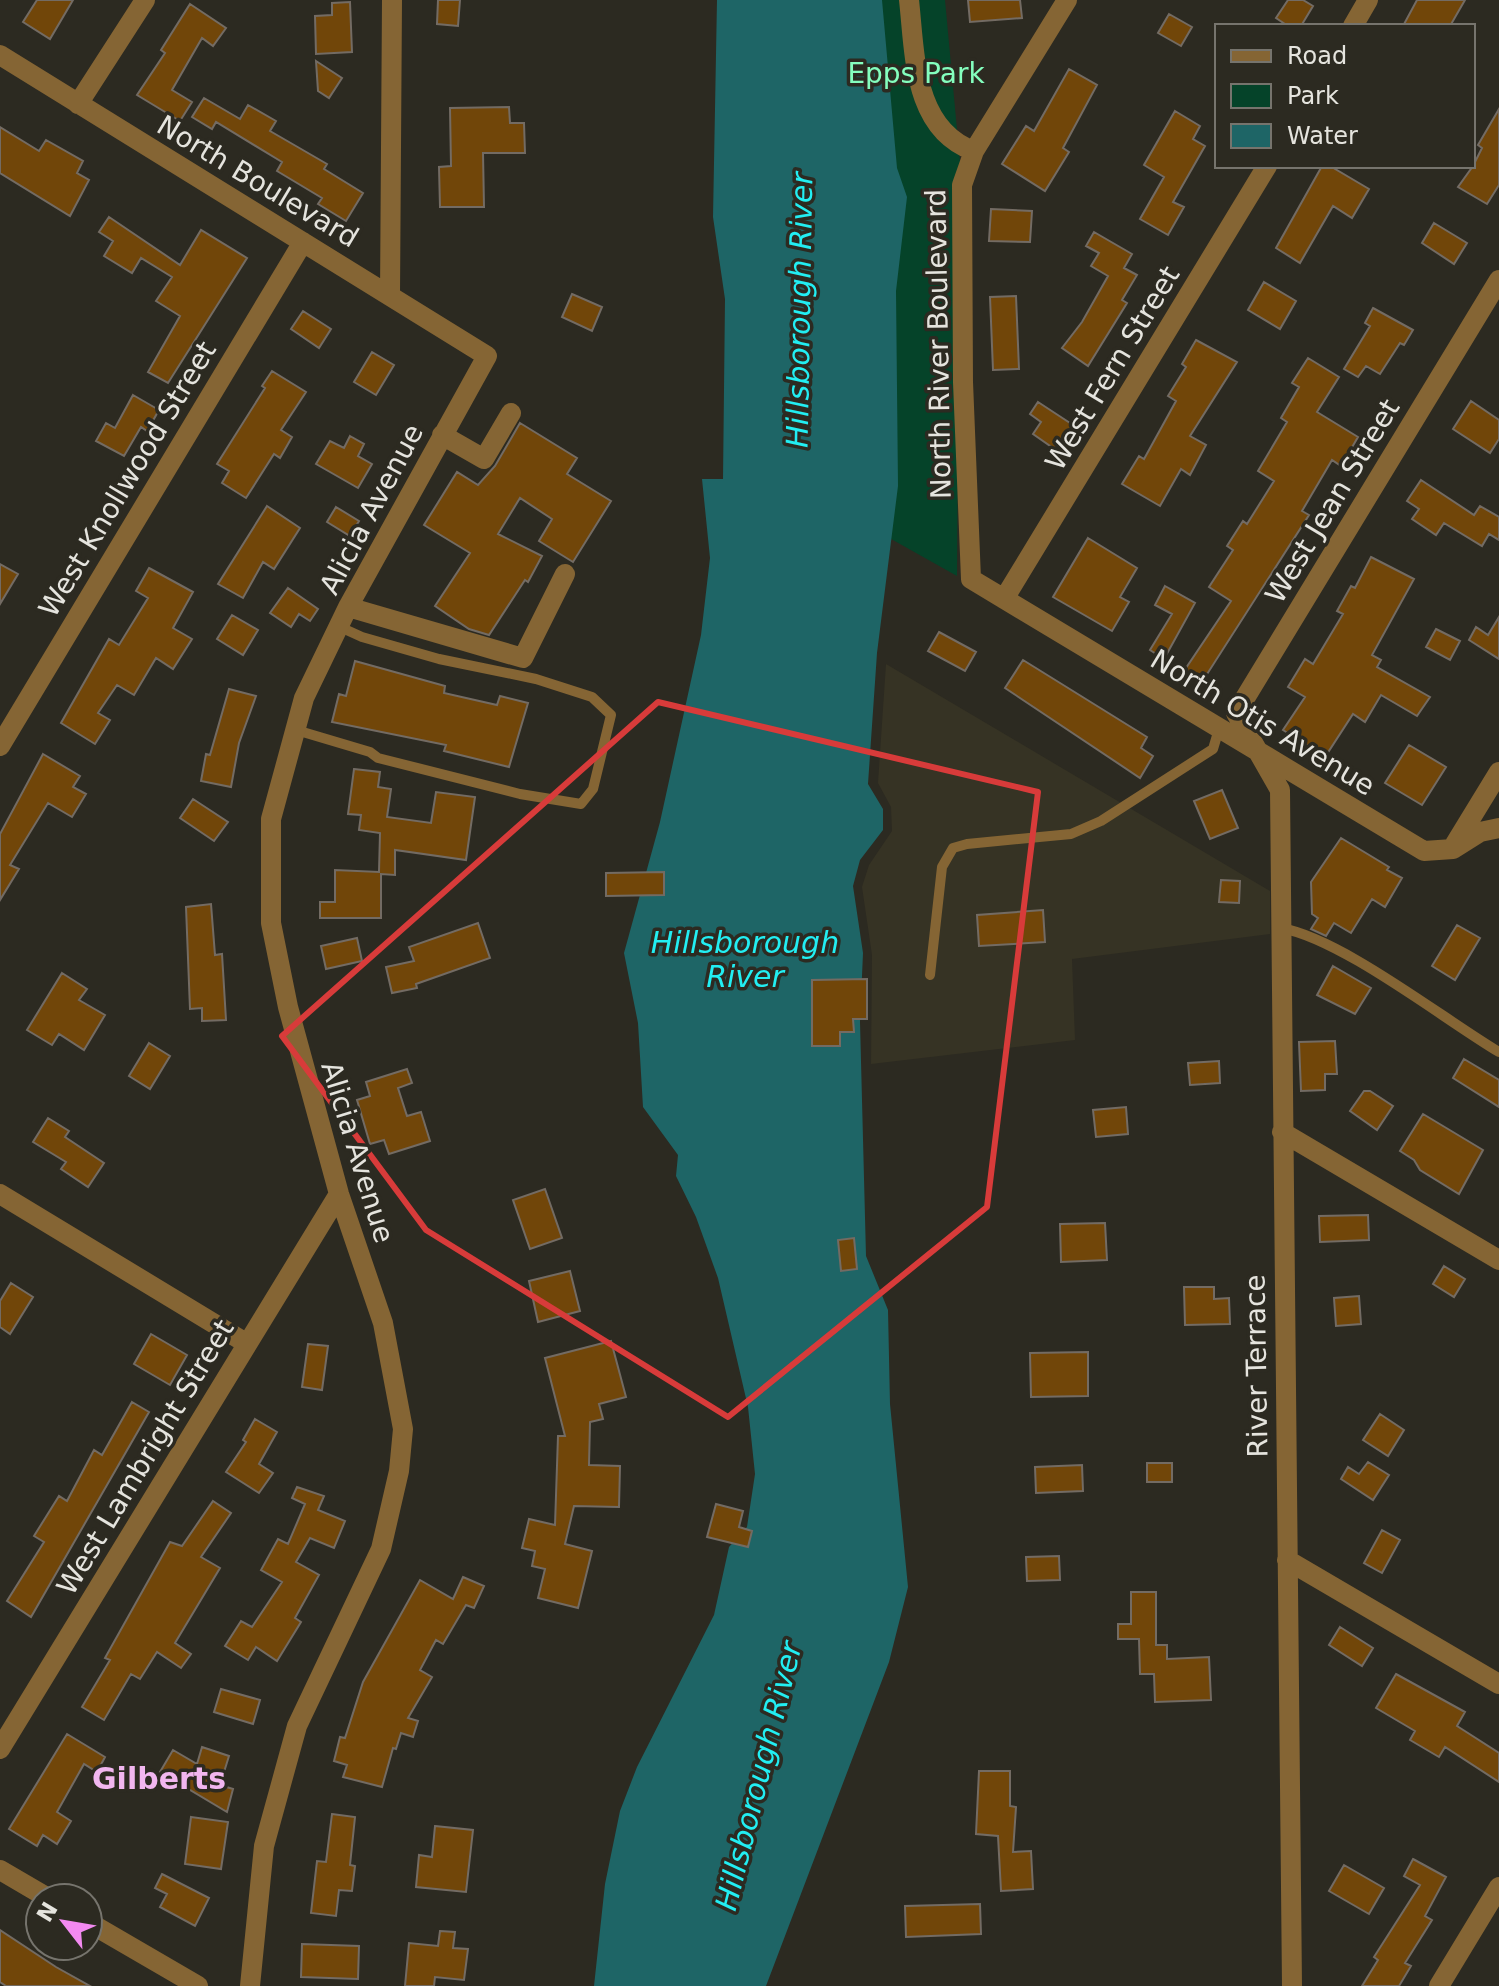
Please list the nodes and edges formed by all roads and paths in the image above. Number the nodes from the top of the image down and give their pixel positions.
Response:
1 (145, 0) edge
2 (392, 0) edge
3 (909, 0) edge
4 (1067, 0) edge
5 (1368, 0) edge
6 (1354, 24) edge
7 (0, 55) edge
8 (78, 104) junction
9 (974, 151) junction
10 (1266, 168) edge
11 (303, 242) junction
12 (1499, 280) edge
13 (390, 295) junction
14 (487, 356) joint
15 (511, 413) dead end
16 (442, 435) junction
17 (565, 574) dead end
18 (1004, 599) junction
19 (348, 607) junction
20 (340, 627) junction
21 (1219, 729) junction
22 (296, 730) junction
23 (0, 746) edge
24 (1257, 751) junction
25 (1499, 772) edge
26 (1499, 828) edge
27 (1453, 849) junction
28 (1281, 928) junction
29 (930, 975) dead end
30 (1499, 1052) edge
31 (1282, 1132) junction
32 (0, 1194) edge
33 (339, 1194) junction
34 (1499, 1260) edge
35 (246, 1343) junction
36 (1287, 1560) junction
37 (1499, 1684) edge
38 (0, 1749) edge
39 (0, 1870) edge
40 (24, 1884) edge
41 (1499, 1887) edge
42 (104, 1931) edge
43 (1293, 1985) edge
44 (198, 1986) edge
45 (250, 1986) edge
46 (1439, 1986) edge

1 - 8 street
2 - 13 street
3 - 9 street
4 - 9 street
5 - 6 street
7 - 8 street, North Boulevard
8 - 11 street, North Boulevard
9 - 18 street, North River Boulevard
10 - 18 street, West Fern Street
11 - 13 street, North Boulevard
11 - 23 street, West Knollwood Street
12 - 24 street, West Jean Street
13 - 14 street, North Boulevard
14 - 16 street, Alicia Avenue
15 - 16 street
16 - 19 street, Alicia Avenue
17 - 19 street
18 - 21 street, North Otis Avenue
19 - 20 street, Alicia Avenue
20 - 22 street, Alicia Avenue
20 - 22 lane
21 - 24 street, North Otis Avenue
21 - 29 lane
22 - 33 street, Alicia Avenue
24 - 27 street, North Otis Avenue
24 - 28 street, River Terrace
25 - 27 street
26 - 27 street
28 - 30 lane
28 - 31 street, River Terrace
31 - 34 street
31 - 36 street, River Terrace
32 - 35 street
33 - 35 street, West Lambright Street
33 - 45 street, Alicia Avenue
35 - 38 street, West Lambright Street
36 - 37 street
36 - 43 street, River Terrace
39 - 40 street
41 - 46 street
42 - 44 street

